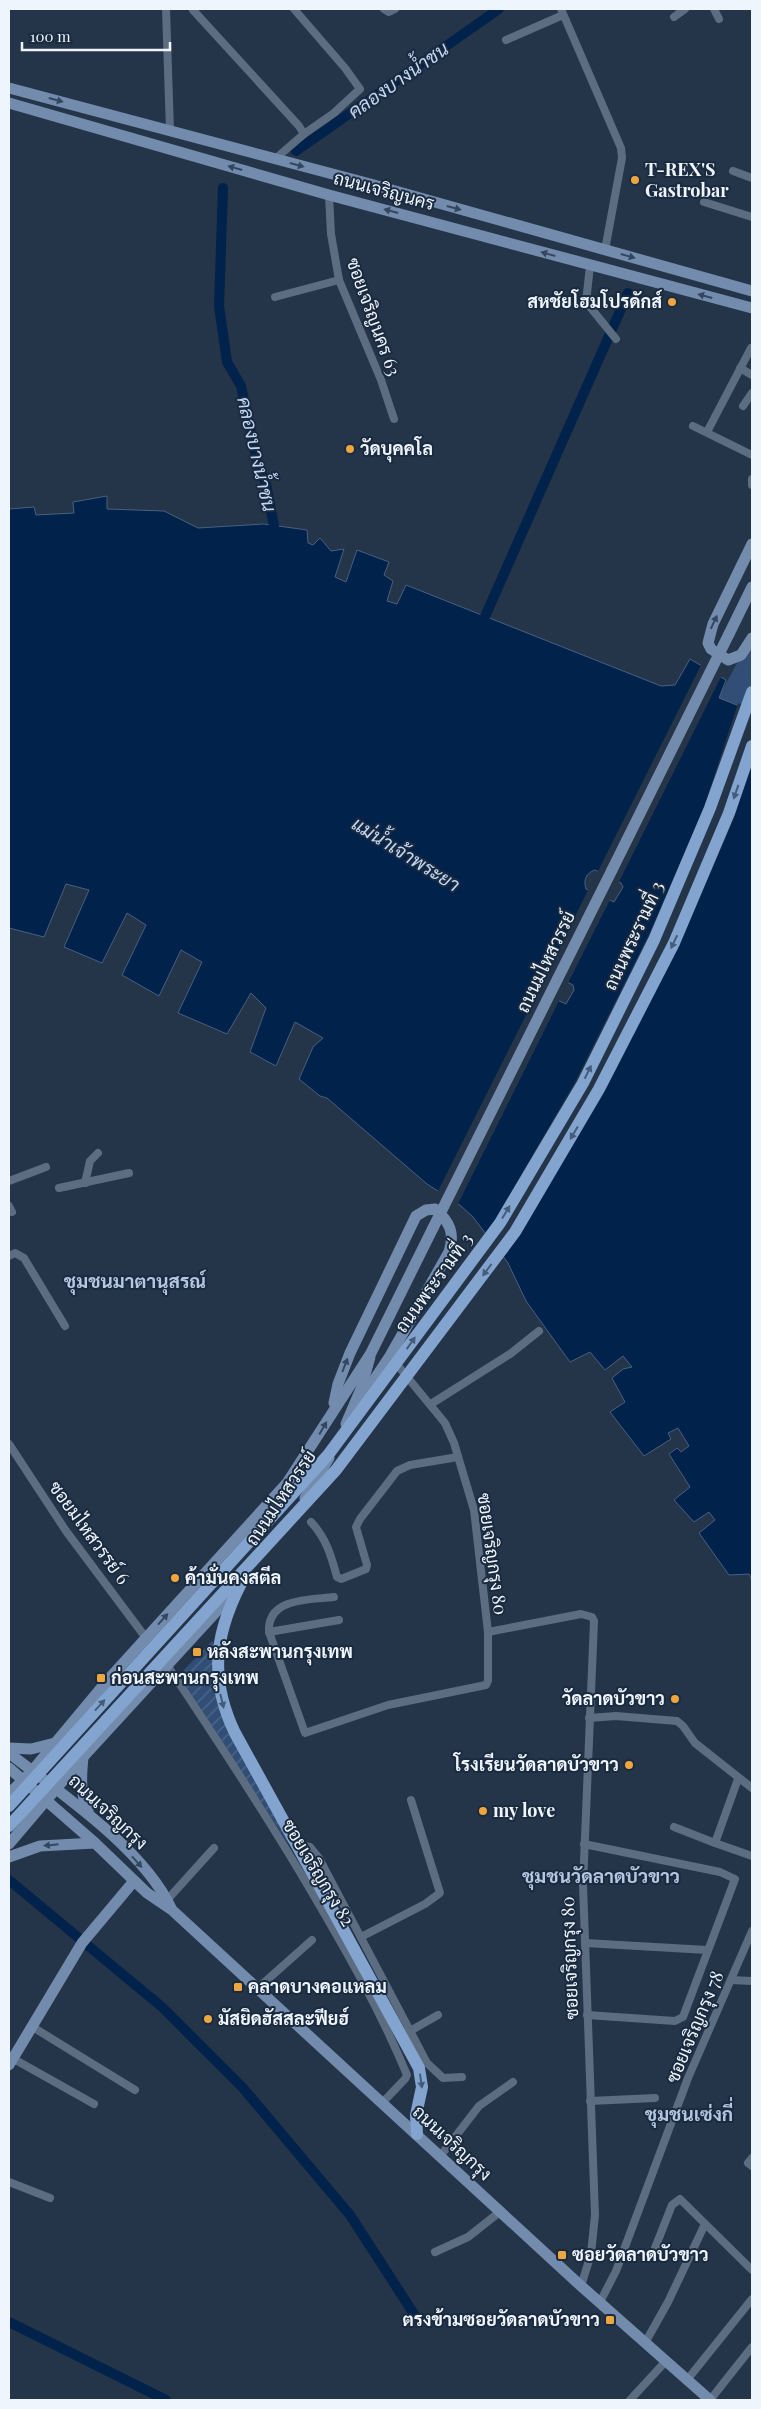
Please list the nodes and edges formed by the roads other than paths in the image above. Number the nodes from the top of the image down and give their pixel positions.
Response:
1 (166, 9) edge
2 (294, 9) edge
3 (384, 9) edge
4 (395, 9) edge
5 (685, 9) edge
6 (714, 9) edge
7 (193, 10) edge
8 (562, 12) edge
9 (674, 17) dead end
10 (719, 18) dead end
11 (506, 40) dead end
12 (9, 88) edge
13 (9, 103) edge
14 (170, 131) junction
15 (304, 134) junction
16 (275, 159) junction
17 (733, 171) dead end
18 (332, 174) junction
19 (752, 178) edge
20 (329, 195) junction
21 (704, 202) dead end
22 (752, 217) edge
23 (605, 250) junction
24 (590, 266) junction
25 (339, 280) junction
26 (751, 289) edge
27 (275, 296) dead end
28 (752, 308) edge
29 (616, 339) dead end
30 (751, 348) dead end
31 (740, 368) junction
32 (752, 375) edge
33 (752, 393) edge
34 (743, 406) dead end
35 (394, 419) dead end
36 (693, 426) dead end
37 (707, 432) junction
38 (752, 455) edge
39 (752, 479) edge
40 (752, 485) edge
41 (752, 544) edge
42 (752, 587) edge
43 (752, 638) edge
44 (752, 692) edge
45 (752, 746) edge
46 (98, 1153) dead end
47 (46, 1167) dead end
48 (129, 1173) dead end
49 (9, 1181) edge
50 (85, 1183) junction
51 (59, 1188) dead end
52 (9, 1256) edge
53 (65, 1326) dead end
54 (539, 1331) dead end
55 (371, 1352) junction
56 (390, 1356) junction
57 (431, 1404) junction
58 (353, 1410) junction
59 (332, 1412) junction
60 (9, 1444) edge
61 (458, 1458) junction
62 (311, 1522) dead end
63 (255, 1556) junction
64 (334, 1597) dead end
65 (339, 1620) dead end
66 (269, 1632) junction
67 (488, 1632) junction
68 (146, 1638) junction
69 (167, 1665) junction
70 (589, 1718) junction
71 (55, 1743) junction
72 (9, 1748) edge
73 (9, 1752) edge
74 (84, 1757) junction
75 (9, 1768) edge
76 (32, 1770) junction
77 (738, 1779) junction
78 (22, 1781) junction
79 (58, 1788) junction
80 (752, 1788) edge
81 (9, 1794) edge
82 (47, 1800) junction
83 (411, 1800) dead end
84 (9, 1806) edge
85 (90, 1816) junction
86 (9, 1826) edge
87 (674, 1827) dead end
88 (95, 1843) junction
89 (715, 1843) junction
90 (9, 1844) edge
91 (584, 1844) junction
92 (286, 1847) junction
93 (214, 1848) dead end
94 (752, 1856) edge
95 (9, 1857) edge
96 (134, 1881) junction
97 (170, 1905) junction
98 (752, 1932) edge
99 (361, 1937) junction
100 (312, 1940) dead end
101 (585, 1943) junction
102 (708, 1950) junction
103 (731, 1980) junction
104 (752, 1981) edge
105 (258, 1988) junction
106 (588, 2015) junction
107 (438, 2016) dead end
108 (30, 2026) junction
109 (410, 2031) junction
110 (10, 2061) edge
111 (462, 2077) dead end
112 (514, 2082) dead end
113 (135, 2090) dead end
114 (655, 2098) dead end
115 (590, 2101) junction
116 (383, 2102) junction
117 (94, 2104) dead end
118 (417, 2134) junction
119 (440, 2155) junction
120 (752, 2158) edge
121 (752, 2166) edge
122 (9, 2182) edge
123 (50, 2198) dead end
124 (501, 2211) junction
125 (705, 2224) junction
126 (655, 2248) dead end
127 (435, 2252) dead end
128 (752, 2270) edge
129 (581, 2286) junction
130 (752, 2299) edge
131 (600, 2302) junction
132 (645, 2343) junction
133 (752, 2347) edge
134 (666, 2361) junction
135 (687, 2380) junction
136 (630, 2400) edge
137 (710, 2400) edge

1 - 14 street
2 - 15 street
3 - 4 street
5 - 9 street
6 - 10 street
7 - 15 street
8 - 11 street
8 - 23 street
12 -> 14 main road, ถนนเจริญนคร
20 -> 13 main road, ถนนเจริญนคร
14 - 16 main road, ถนนเจริญนคร
15 - 16 street
16 -> 18 main road, ถนนเจริญนคร
17 - 19 street
18 - 20 main road
18 -> 23 main road, ถนนเจริญนคร
24 -> 20 main road, ถนนเจริญนคร
20 - 25 street, ซอยเจริญนคร 63
21 - 22 street
23 -> 26 main road, ถนนเจริญนคร
28 -> 24 main road, ถนนเจริญนคร
24 - 29 street
25 - 27 street
25 - 35 street, ซอยเจริญนคร 63
30 - 31 street
31 - 32 street
31 - 37 street
33 - 34 street
36 - 37 street
37 - 38 street
39 - 40 street
43 -> 41 main road
42 - 55 main road, ถนนมไหสวรรย์, bridge
84 -> 44 main road, ถนนพระรามที่ 3, bridge
45 -> 63 main road, ถนนพระรามที่ 3, bridge
46 - 50 street
47 - 49 street
48 - 50 street
50 - 51 street
52 - 53 street
54 - 57 street
55 - 58 main road, ถนนมไหสวรรย์
55 - 59 main road, ถนนมไหสวรรย์
56 - 57 street, ซอยเจริญกรุง 80
56 - 58 main road
59 -> 56 main road
57 - 61 street, ซอยเจริญกรุง 80
58 - 69 main road, ถนนมไหสวรรย์
68 -> 59 main road, ถนนมไหสวรรย์
60 - 68 street, ซอยมไหสวรรย์ 6
61 - 62 street
61 - 67 street, ซอยเจริญกรุง 80
63 - 86 main road, ถนนพระรามที่ 3, bridge
63 -> 118 main road, bridge
64 - 66 street
65 - 66 street
66 - 67 street
67 - 70 street, ซอยเจริญกรุง 80
68 - 71 main road, ถนนมไหสวรรย์
69 - 74 main road, ถนนมไหสวรรย์
69 - 92 street, ซอยเจริญกรุง 82
70 - 77 street
70 - 91 street, ซอยเจริญกรุง 80
71 - 72 main road
71 - 76 main road, ถนนมไหสวรรย์
73 - 76 main road, ถนนเจริญกรุง
74 - 79 main road, ถนนมไหสวรรย์
74 - 85 main road
75 - 78 main road, ถนนเจริญกรุง
76 - 78 main road, ถนนมไหสวรรย์
76 - 79 main road, ถนนเจริญกรุง
77 - 80 street
77 - 89 street
78 - 81 main road
78 - 82 main road, ถนนเจริญกรุง
79 - 82 main road, ถนนมไหสวรรย์
79 - 85 main road, ถนนเจริญกรุง
82 - 88 main road, ถนนเจริญกรุง
82 - 90 main road
83 - 99 street
85 -> 97 main road, ถนนเจริญกรุง
87 - 89 street
88 -> 95 main road
88 - 96 main road, ถนนเจริญกรุง
89 - 94 street
91 - 101 street, ซอยเจริญกรุง 80
91 - 102 street
92 - 99 street
92 - 116 street, ซอยเจริญกรุง 82
93 - 97 street
96 - 97 main road, ถนนเจริญกรุง
96 - 108 main road
97 - 105 main road, ถนนเจริญกรุง
98 - 103 street, ซอยเจริญกรุง 78
99 - 109 street
100 - 105 street
101 - 102 street
101 - 106 street, ซอยเจริญกรุง 80
102 - 106 street
103 - 104 street
103 - 131 street, ซอยเจริญกรุง 78
105 - 116 main road, ถนนเจริญกรุง
106 - 115 street, ซอยเจริญกรุง 80
107 - 109 street
108 - 110 main road
108 - 113 street
109 - 111 street
110 - 117 street
112 - 119 street
114 - 115 street
115 - 129 street, ซอยเจริญกรุง 80
116 - 118 main road, ถนนเจริญกรุง
118 - 119 main road, ถนนเจริญกรุง
119 - 124 main road, ถนนเจริญกรุง
120 - 121 street
122 - 123 street
124 - 127 street
124 - 129 main road, ถนนเจริญกรุง
125 - 126 street
125 - 128 street
125 - 132 street
129 - 131 main road, ถนนเจริญกรุง
130 - 135 street
131 - 132 main road, ถนนเจริญกรุง
132 - 134 main road, ถนนเจริญกรุง
133 - 137 street
134 - 135 main road, ถนนเจริญกรุง
134 - 136 street
135 - 137 main road, ถนนเจริญกรุง

